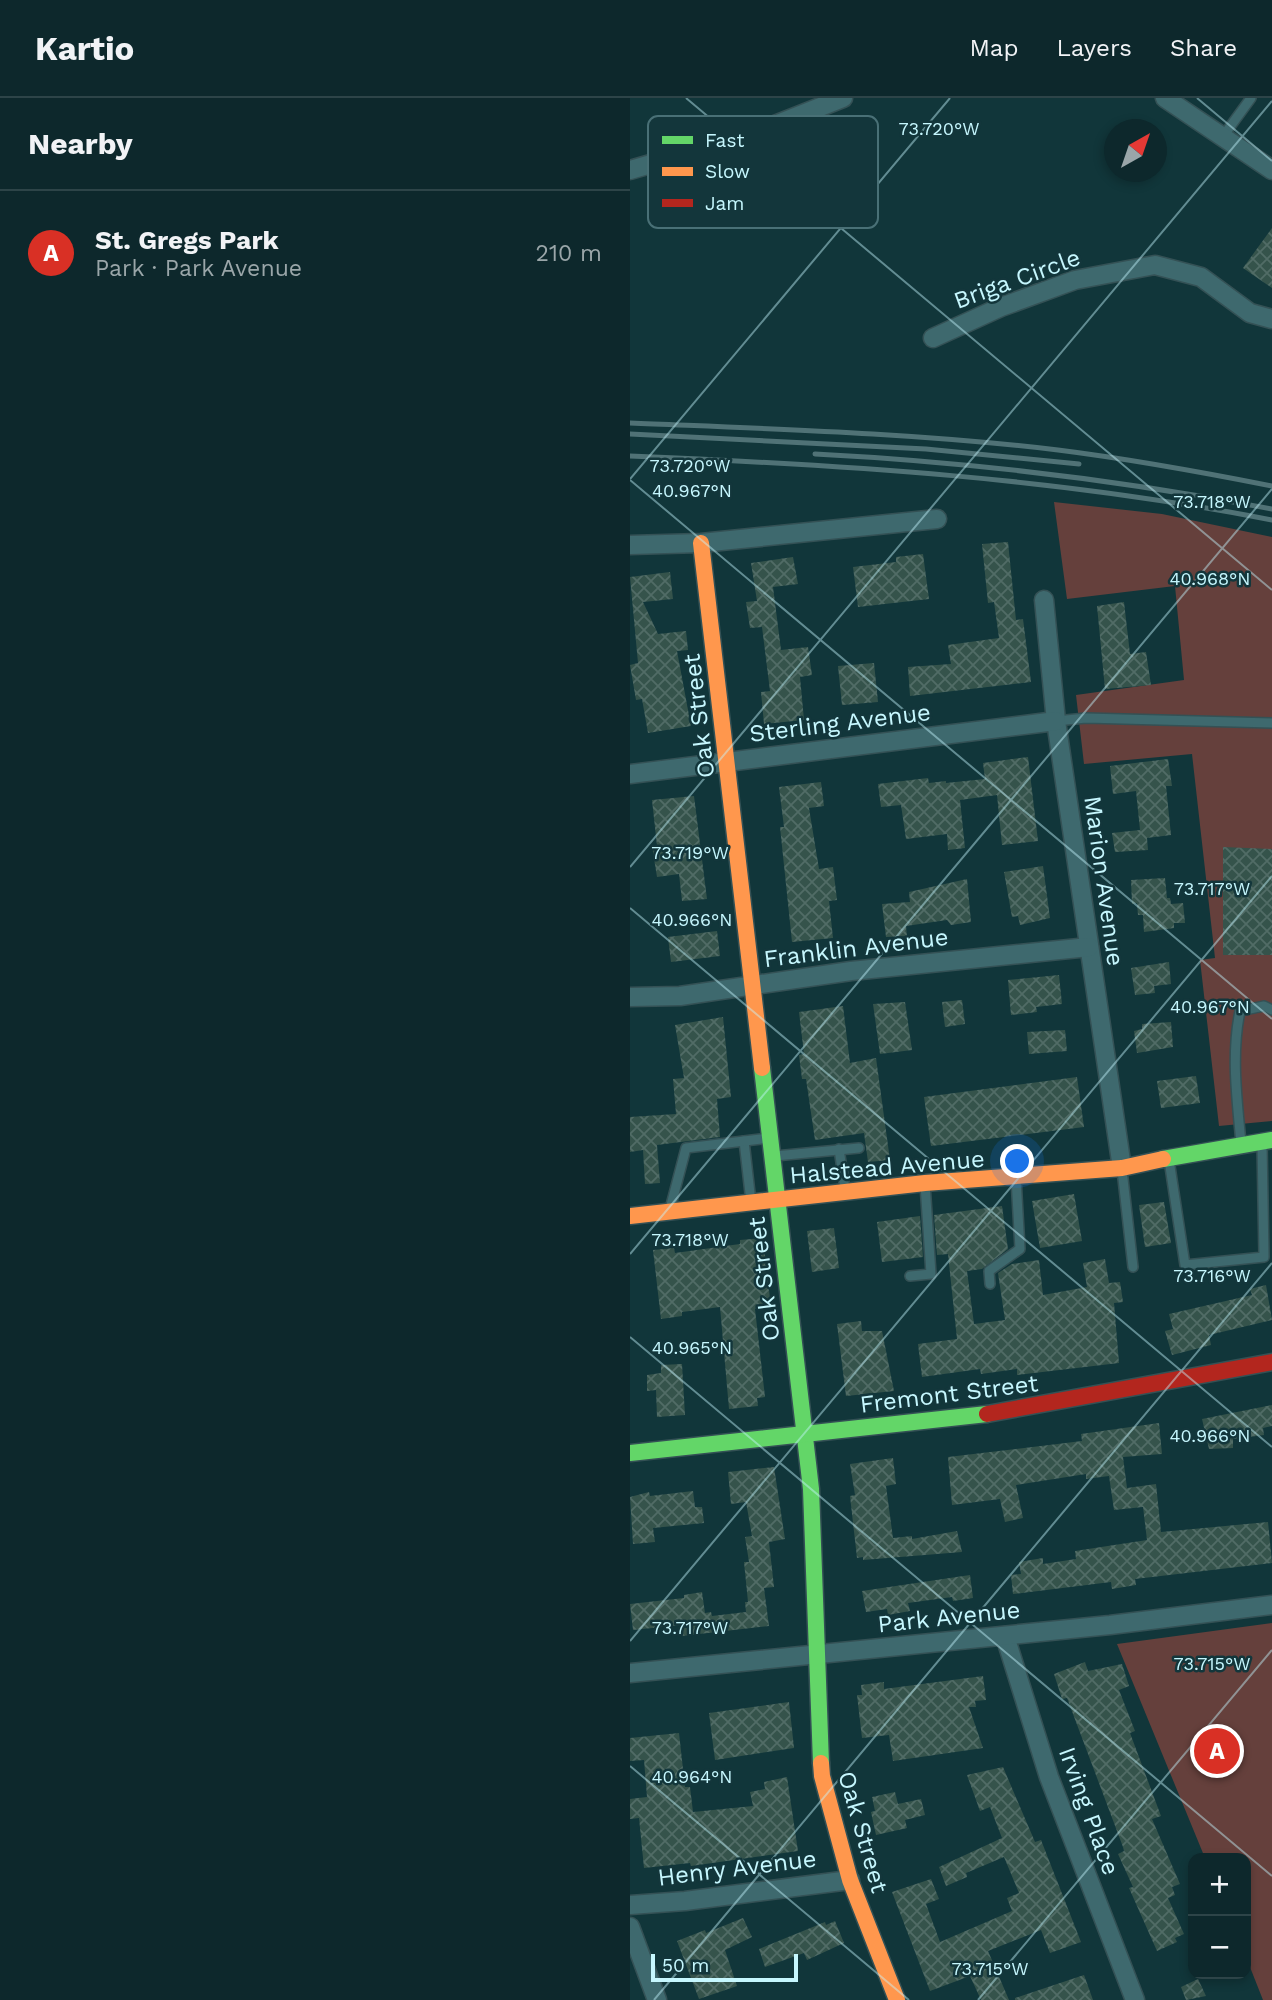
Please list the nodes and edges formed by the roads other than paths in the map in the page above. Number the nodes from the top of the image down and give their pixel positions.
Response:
1 (843, 98) edge
2 (1165, 98) edge
3 (1251, 98) edge
4 (798, 116) edge
5 (1224, 135) junction
6 (648, 165) edge
7 (630, 170) edge
8 (1272, 170) edge
9 (1272, 319) edge
10 (933, 338) dead end
11 (937, 519) dead end
12 (701, 543) junction
13 (630, 545) edge
14 (1044, 600) dead end
15 (1056, 721) junction
16 (1272, 723) edge
17 (727, 762) junction
18 (630, 774) edge
19 (1089, 947) junction
20 (754, 985) junction
21 (630, 997) edge
22 (1272, 1010) edge
23 (772, 1138) junction
24 (744, 1141) junction
25 (1267, 1141) edge
26 (1241, 1145) junction
27 (859, 1147) dead end
28 (839, 1149) junction
29 (774, 1156) junction
30 (1169, 1158) junction
31 (1122, 1168) junction
32 (1016, 1178) junction
33 (925, 1183) junction
34 (846, 1192) junction
35 (778, 1200) junction
36 (751, 1204) junction
37 (668, 1214) junction
38 (630, 1216) edge
39 (1133, 1267) dead end
40 (910, 1276) dead end
41 (990, 1284) dead end
42 (1272, 1362) edge
43 (805, 1434) junction
44 (630, 1453) edge
45 (1272, 1605) edge
46 (1005, 1636) junction
47 (815, 1655) junction
48 (630, 1673) edge
49 (849, 1880) junction
50 (630, 1905) edge
51 (630, 1927) edge
52 (657, 2000) edge
53 (897, 2000) edge
54 (1135, 2000) edge

1 - 4 street
2 - 5 street
3 - 5 lane
5 - 8 street
6 - 7 street
9 - 10 street, Briga Circle
11 - 12 street
12 - 13 street
12 - 17 street, Oak Street
14 - 15 street, Marion Avenue
15 - 16 lane
15 - 17 street, Sterling Avenue
15 - 19 street, Marion Avenue
17 - 18 street, Sterling Avenue
17 - 20 street, Oak Street
19 - 20 street, Franklin Avenue
19 - 31 street, Marion Avenue
20 - 21 street, Franklin Avenue
20 - 23 street, Oak Street
22 - 26 lane
23 - 24 lane
23 - 29 street, Oak Street
24 - 36 lane
24 - 37 lane
25 - 26 street, Halstead Avenue
25 - 30 lane
26 - 30 street, Halstead Avenue
27 - 28 lane
28 - 29 lane
28 - 34 lane
29 - 35 street, Oak Street
30 - 31 street, Halstead Avenue
31 - 32 street, Halstead Avenue
31 - 39 lane
32 - 33 street, Halstead Avenue
32 - 41 lane
33 - 34 street, Halstead Avenue
33 - 40 lane
34 - 35 street, Halstead Avenue
35 - 36 street, Halstead Avenue
35 - 43 street, Oak Street
36 - 37 street, Halstead Avenue
37 - 38 street, Halstead Avenue
42 - 43 street, Fremont Street
43 - 44 street, Fremont Street
43 - 47 street, Oak Street
45 - 46 street, Park Avenue
46 - 47 street, Park Avenue
46 - 54 street, Irving Place
47 - 48 street, Park Avenue
47 - 49 street, Oak Street
49 - 50 street, Henry Avenue
49 - 53 street, Oak Street
51 - 52 street

